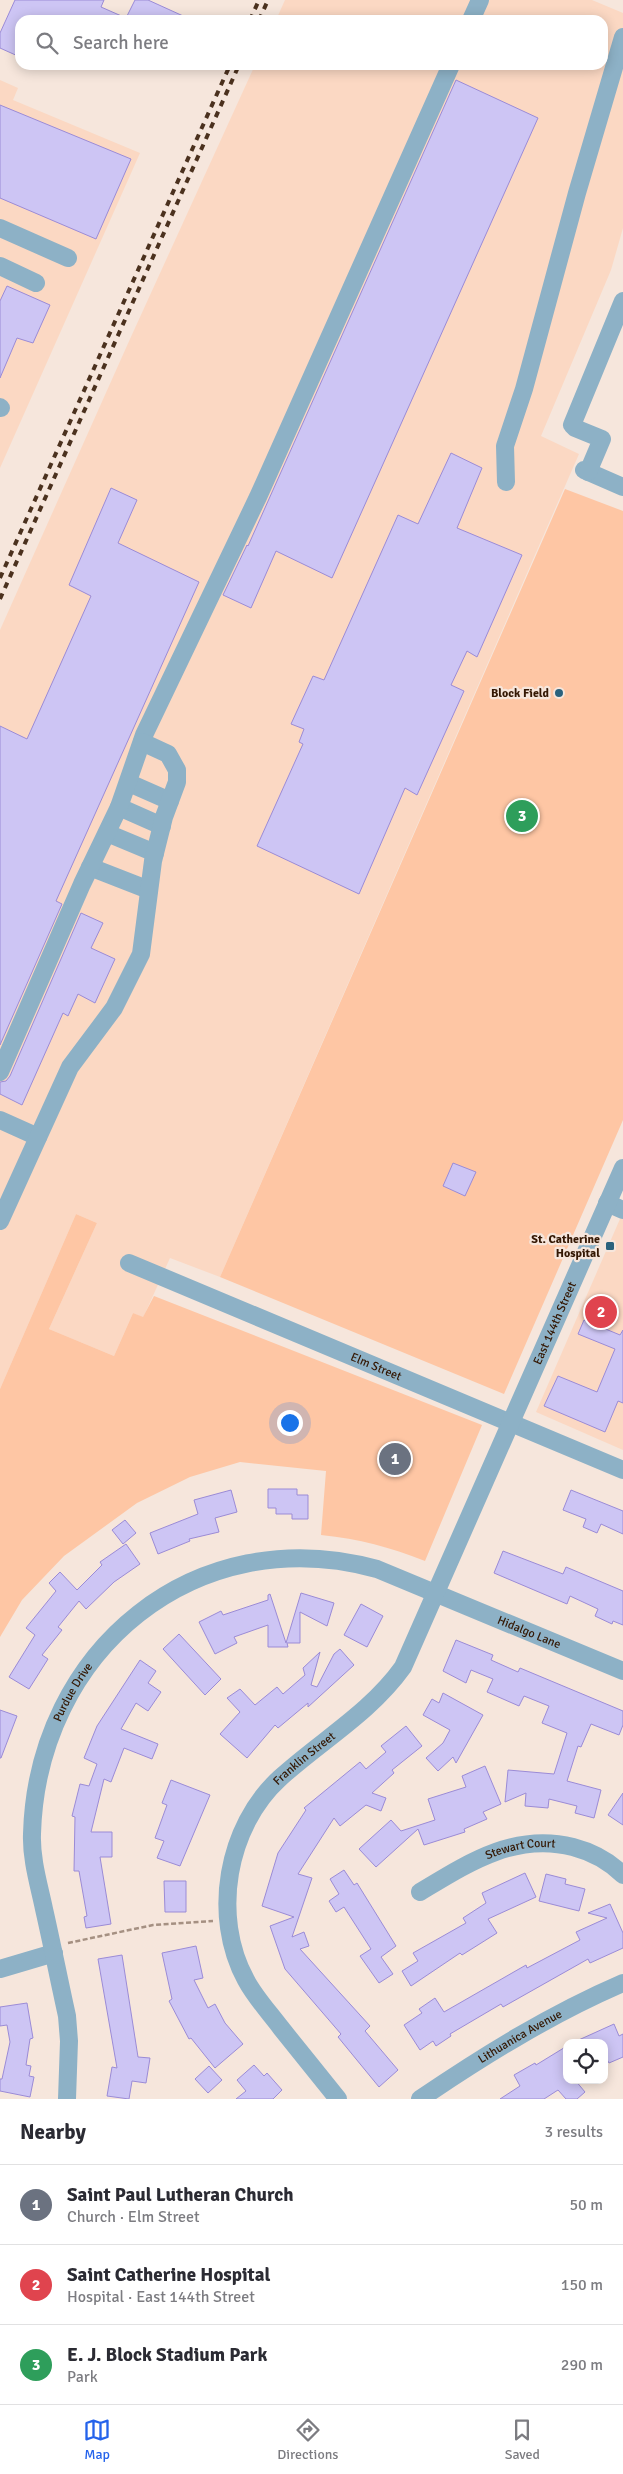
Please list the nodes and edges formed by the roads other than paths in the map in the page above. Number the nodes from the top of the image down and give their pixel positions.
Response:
1 (480, 0) edge
2 (473, 15) edge
3 (623, 37) edge
4 (449, 70) edge
5 (0, 228) edge
6 (68, 258) dead end
7 (0, 266) edge
8 (36, 283) dead end
9 (623, 301) edge
10 (506, 482) dead end
11 (623, 487) edge
12 (142, 742) junction
13 (128, 783) junction
14 (170, 800) junction
15 (119, 807) junction
16 (162, 826) junction
17 (107, 833) junction
18 (155, 853) junction
19 (90, 867) junction
20 (149, 890) junction
21 (0, 1072) edge
22 (0, 1120) edge
23 (38, 1137) junction
24 (623, 1168) edge
25 (615, 1207) edge
26 (0, 1221) edge
27 (129, 1263) dead end
28 (510, 1423) junction
29 (623, 1470) edge
30 (436, 1593) junction
31 (623, 1671) edge
32 (623, 1875) edge
33 (420, 1892) dead end
34 (54, 1953) junction
35 (0, 1969) edge
36 (623, 1983) edge
37 (67, 2099) edge
38 (338, 2099) edge
39 (420, 2099) edge

1 - 2 street
3 - 10 street
4 - 12 street
5 - 6 street
7 - 8 street
9 - 11 street
12 - 13 street
12 - 14 street
13 - 14 street
13 - 15 street
14 - 16 street
15 - 16 street
15 - 17 street
16 - 18 street
17 - 18 street
17 - 19 street
18 - 20 street
19 - 20 street
19 - 21 street
20 - 23 street
22 - 23 street
23 - 26 street
24 - 25 street, East 144th Street
25 - 28 street, East 144th Street
27 - 28 street, Elm Street
28 - 29 street, Elm Street
28 - 30 street, Franklin Street
30 - 31 street, Hidalgo Lane
30 - 34 street, Purdue Drive
30 - 38 street, Franklin Street
32 - 33 street, Stewart Court
34 - 35 street
34 - 37 street, Purdue Drive
36 - 39 street, Lithuanica Avenue

